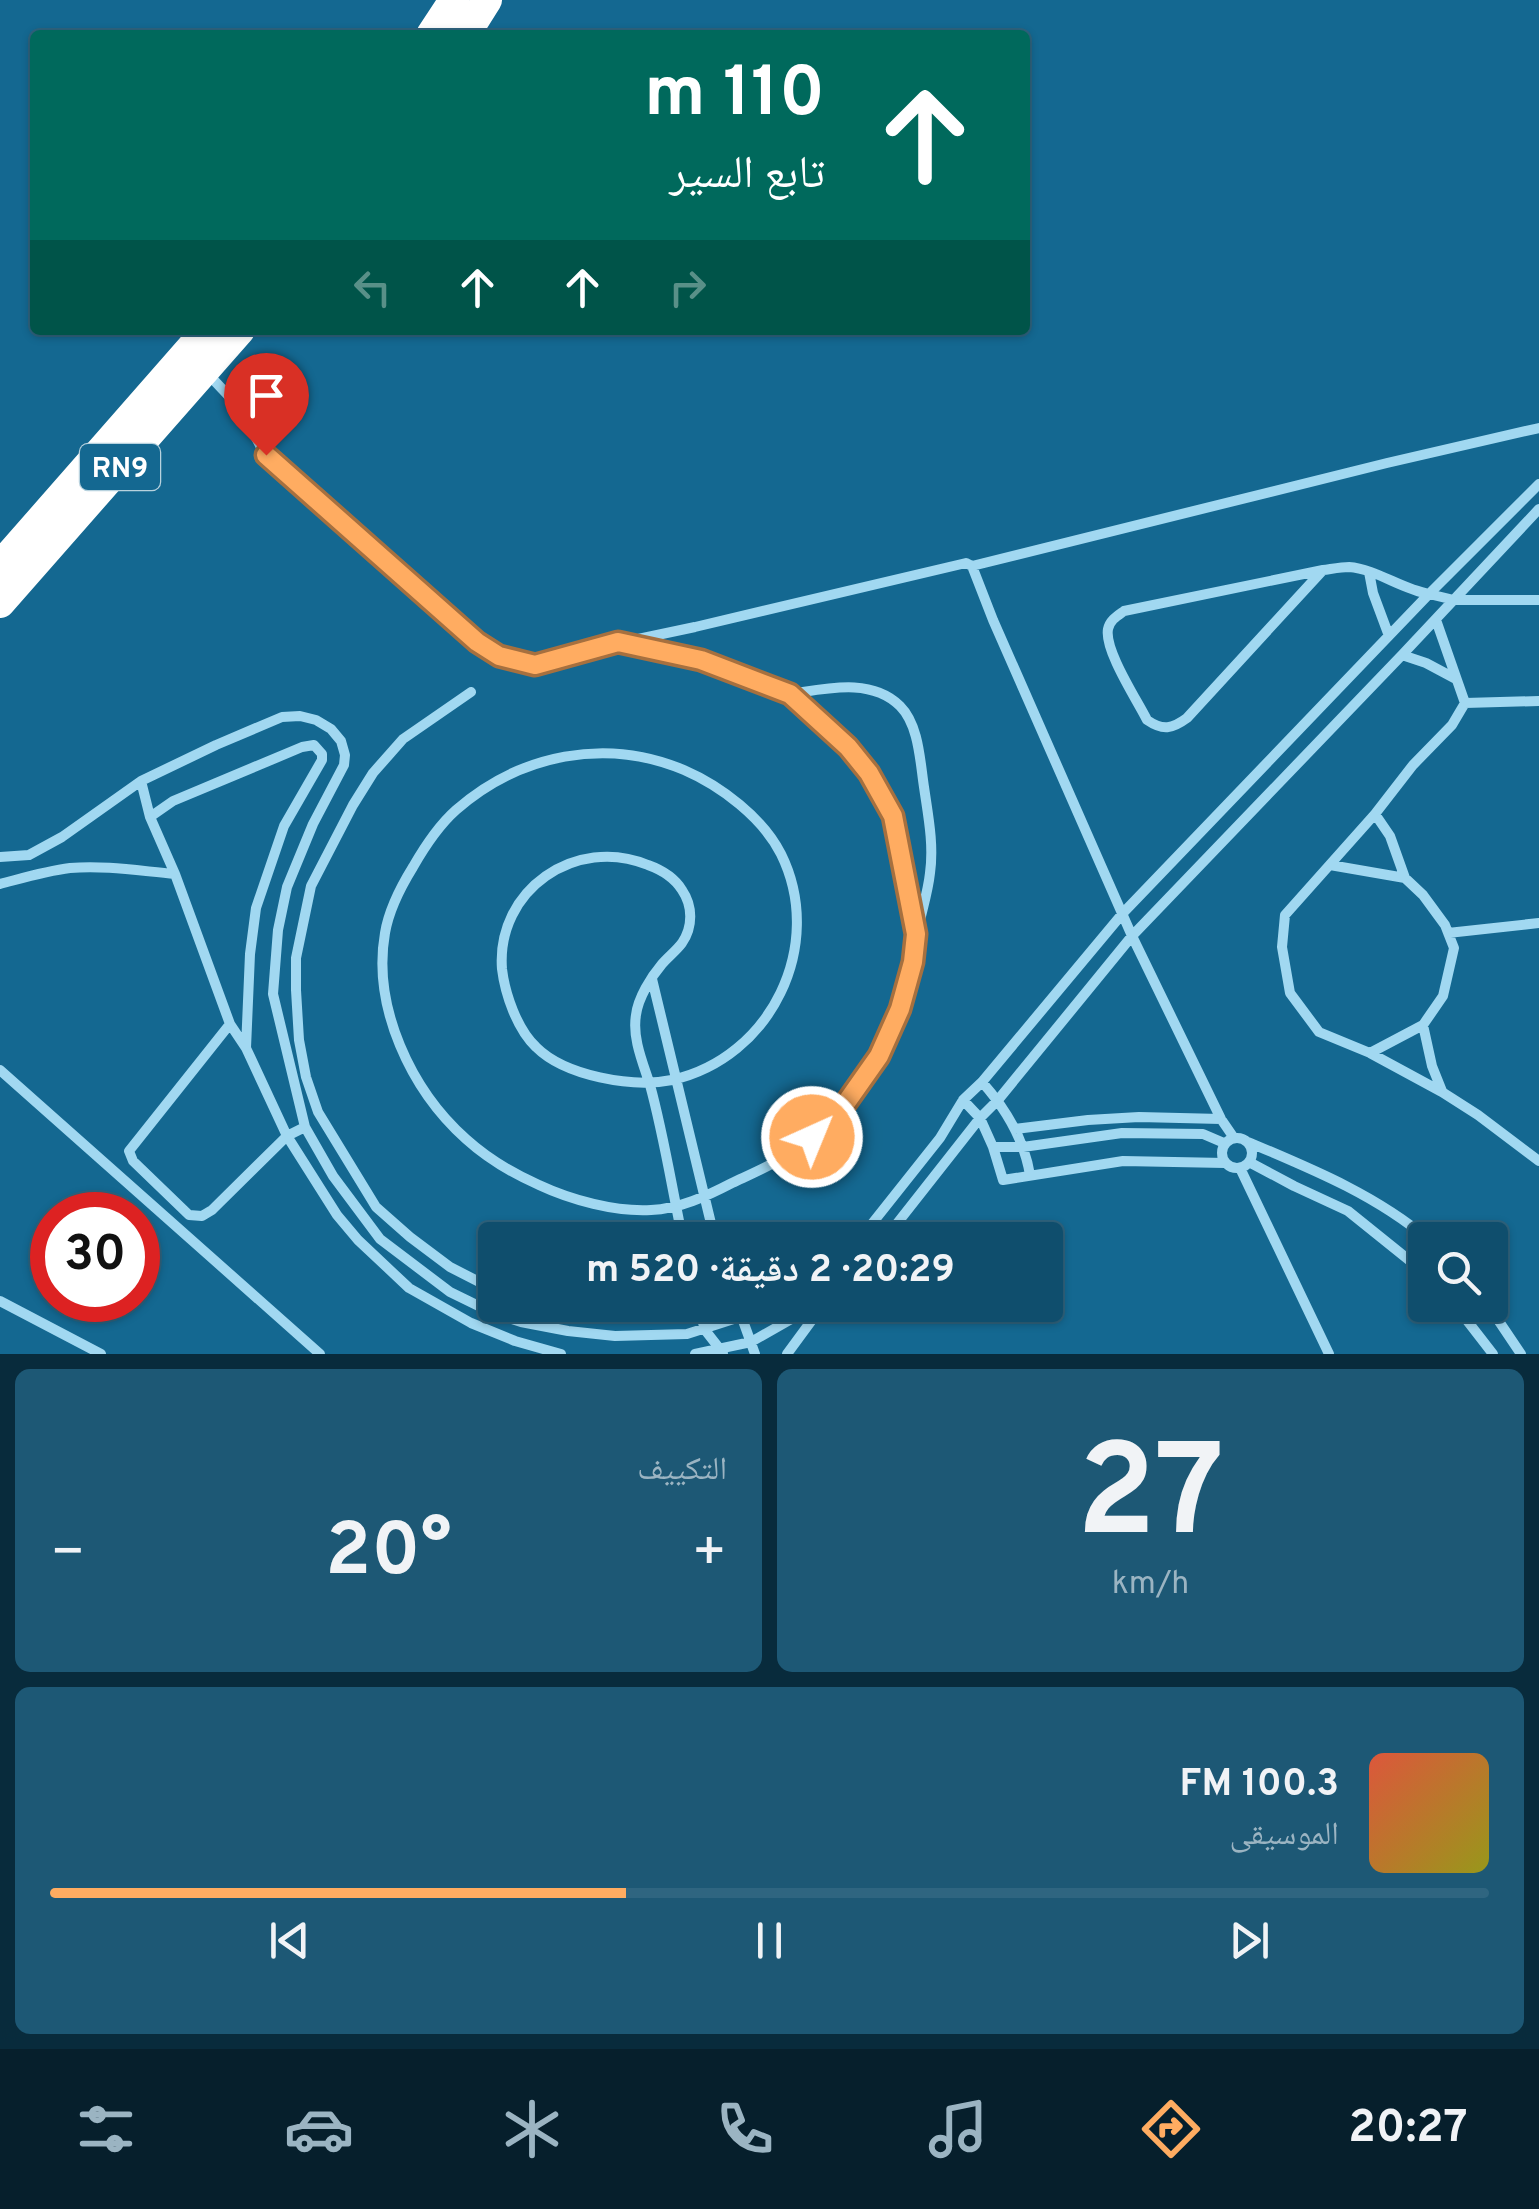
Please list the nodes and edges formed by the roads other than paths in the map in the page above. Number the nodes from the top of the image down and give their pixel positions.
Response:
1 (454, 0) edge
2 (487, 0) edge
3 (434, 30) edge
4 (468, 30) edge
5 (203, 335) edge
6 (236, 335) edge
7 (204, 370) junction
8 (1538, 428) edge
9 (1539, 484) edge
10 (1539, 509) edge
11 (0, 566) edge
12 (972, 566) junction
13 (1323, 570) junction
14 (1368, 572) junction
15 (1429, 594) junction
16 (1454, 600) junction
17 (1539, 600) edge
18 (0, 603) edge
19 (1436, 620) junction
20 (1389, 636) junction
21 (618, 642) junction
22 (1402, 656) junction
23 (1456, 679) junction
24 (470, 692) dead end
25 (790, 694) junction
26 (1539, 701) edge
27 (1465, 703) junction
28 (141, 781) junction
29 (1374, 814) junction
30 (150, 817) junction
31 (0, 857) edge
32 (1330, 865) junction
33 (174, 874) junction
34 (1405, 878) junction
35 (0, 884) edge
36 (1123, 913) junction
37 (1539, 923) edge
38 (1448, 933) junction
39 (916, 934) junction
40 (1132, 936) junction
41 (652, 978) junction
42 (230, 1024) junction
43 (1423, 1025) junction
44 (246, 1048) junction
45 (1370, 1054) junction
46 (0, 1070) edge
47 (677, 1079) junction
48 (649, 1082) junction
49 (982, 1082) junction
50 (1442, 1092) junction
51 (963, 1100) junction
52 (998, 1100) junction
53 (980, 1118) junction
54 (1220, 1119) junction
55 (305, 1127) junction
56 (1015, 1129) junction
57 (287, 1136) junction
58 (1229, 1140) junction
59 (1248, 1142) junction
60 (992, 1147) junction
61 (1023, 1147) junction
62 (1538, 1159) edge
63 (1225, 1163) junction
64 (1245, 1165) junction
65 (1030, 1175) junction
66 (704, 1197) junction
67 (675, 1206) junction
68 (679, 1222) edge
69 (710, 1222) edge
70 (873, 1222) edge
71 (898, 1222) edge
72 (1408, 1225) edge
73 (1408, 1260) edge
74 (478, 1281) edge
75 (0, 1301) edge
76 (478, 1306) edge
77 (521, 1322) joint
78 (703, 1322) edge
79 (730, 1322) edge
80 (744, 1322) edge
81 (788, 1322) edge
82 (808, 1322) edge
83 (1468, 1322) edge
84 (1499, 1322) edge
85 (705, 1330) junction
86 (515, 1341) junction
87 (751, 1342) junction
88 (722, 1352) edge
89 (101, 1354) edge
90 (320, 1354) edge
91 (561, 1354) edge
92 (694, 1354) edge
93 (756, 1354) edge
94 (788, 1354) edge
95 (1329, 1354) edge
96 (1492, 1354) edge
97 (1521, 1354) edge

1 - 3 highway
2 - 4 highway
5 - 11 highway, RN9
6 - 7 highway, RN9
7 - 18 highway, RN9
7 - 21 street
8 - 12 street
9 - 15 street
10 - 16 street
12 - 21 street
12 - 36 street
13 - 13 street
13 - 14 street
14 - 15 street
14 - 20 street
15 - 16 street
15 - 20 street
16 - 17 street
16 - 19 street
19 - 22 street
19 - 23 street
20 - 36 street
21 - 25 street
22 - 23 street
22 - 40 street
23 - 27 street
24 - 74 street
25 - 39 street
25 - 39 street
26 - 27 street
27 - 29 street
28 - 30 street
28 - 31 street
28 - 55 street
29 - 32 street
29 - 34 street
30 - 33 street
30 - 44 street
32 - 34 street
32 - 45 street
33 - 35 street
33 - 42 street
34 - 38 street
36 - 40 street
36 - 49 street
37 - 38 street
38 - 43 street
39 - 66 street
40 - 52 street
40 - 54 street
41 - 47 street
41 - 48 street
41 - 48 street
42 - 44 street
42 - 57 street
43 - 45 street
43 - 50 street
44 - 57 street
45 - 50 street
46 - 90 street
47 - 48 street
47 - 66 street
47 - 67 street
48 - 67 street
49 - 51 street
49 - 52 street
50 - 62 street
51 - 53 street
51 - 70 street
52 - 53 street
52 - 56 street
53 - 60 street
53 - 71 street
54 - 56 street
54 - 58 street
55 - 57 street
55 - 76 street
56 - 61 street
57 - 86 street
58 - 59 street
58 - 61 street
58 - 63 street
59 - 64 street
59 - 72 street
60 - 61 street
60 - 65 street
61 - 65 street
63 - 64 street
63 - 65 street
64 - 73 street
64 - 95 street
66 - 67 street
66 - 69 street
67 - 68 street
75 - 89 street
77 - 85 street
77 - 86 street
78 - 85 street
79 - 85 street
80 - 87 street
81 - 87 street
82 - 94 street
83 - 96 street
84 - 97 street
85 - 88 street
86 - 91 street
87 - 88 street
87 - 93 street
88 - 92 street

